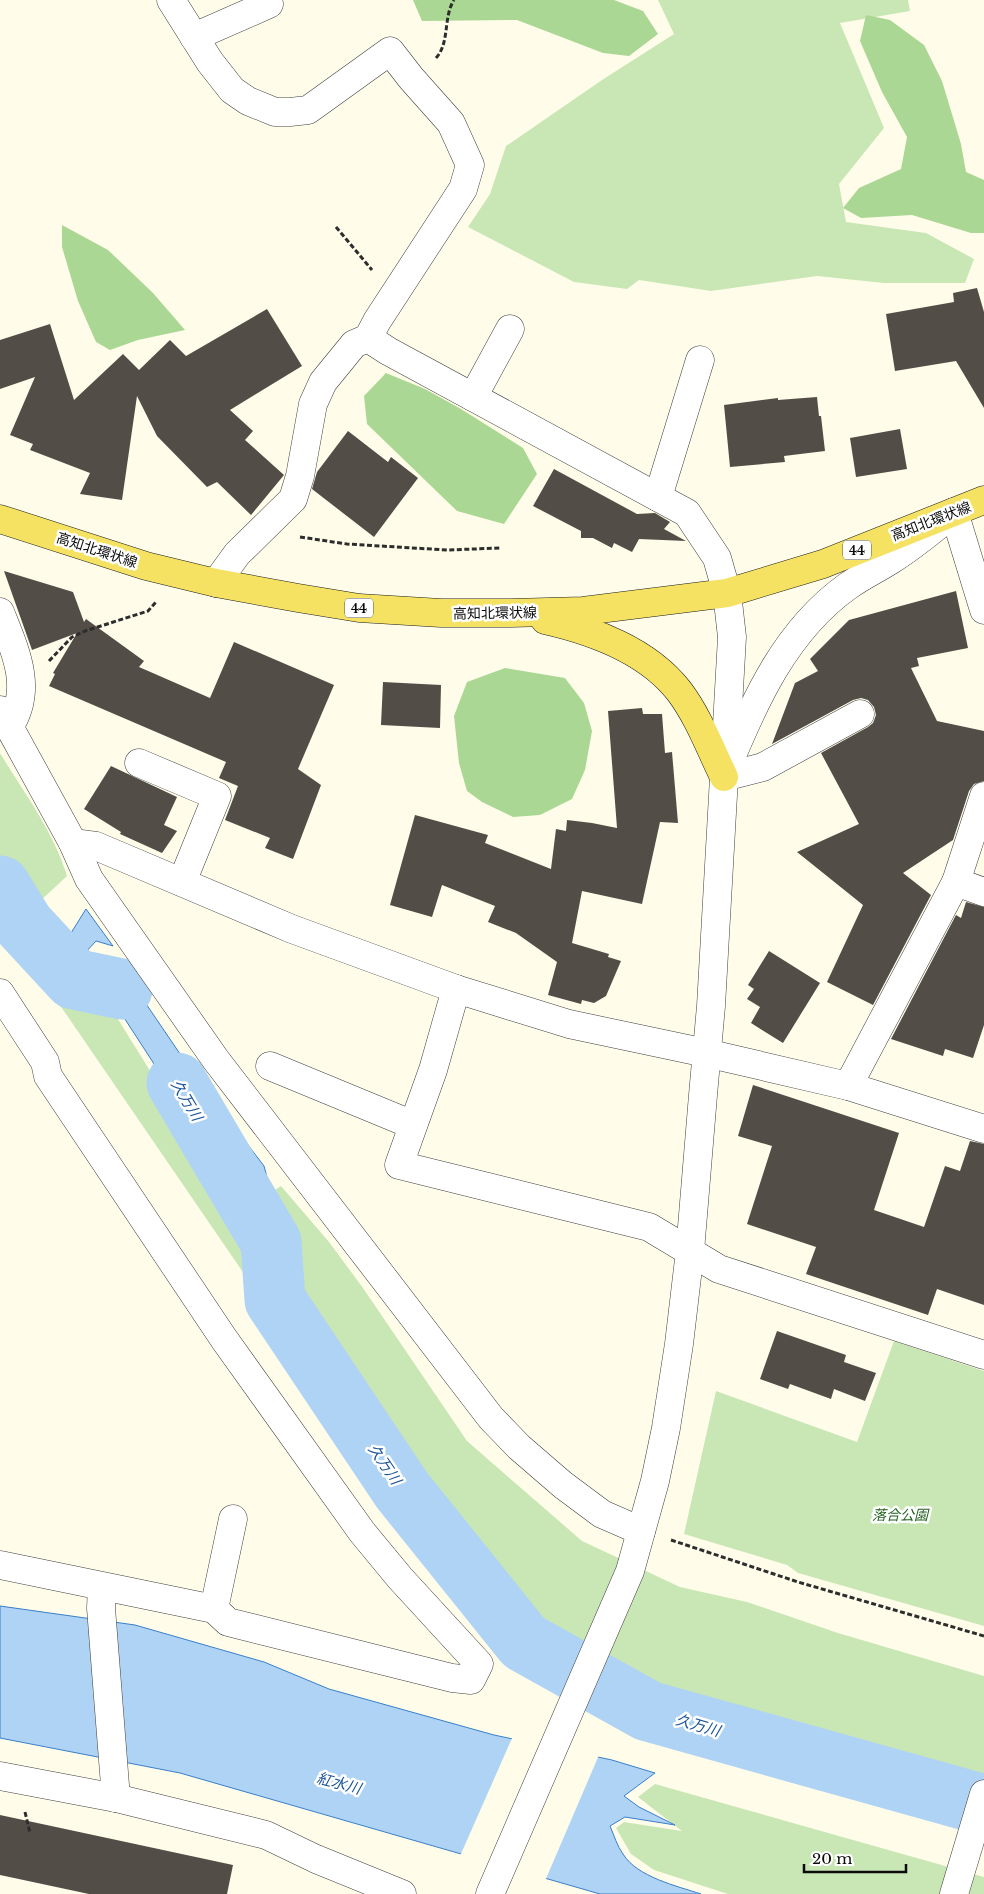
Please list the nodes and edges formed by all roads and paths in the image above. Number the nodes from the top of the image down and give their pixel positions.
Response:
1 (171, 0) edge
2 (267, 0) edge
3 (454, 0) edge
4 (194, 37) junction
5 (411, 78) junction
6 (336, 227) dead end
7 (394, 295) junction
8 (510, 329) dead end
9 (368, 338) junction
10 (700, 360) dead end
11 (474, 397) junction
12 (658, 497) junction
13 (984, 500) edge
14 (954, 512) junction
15 (0, 519) edge
16 (293, 539) dead end
17 (500, 548) dead end
18 (216, 583) junction
19 (727, 594) junction
20 (156, 602) dead end
21 (984, 610) edge
22 (0, 612) edge
23 (512, 613) junction
24 (23, 681) junction
25 (860, 714) dead end
26 (5, 719) edge
27 (139, 763) dead end
28 (724, 776) junction
29 (984, 796) edge
30 (73, 843) junction
31 (182, 882) junction
32 (956, 882) junction
33 (984, 892) edge
34 (456, 989) junction
35 (0, 993) edge
36 (706, 1053) junction
37 (270, 1066) dead end
38 (848, 1086) junction
39 (413, 1125) junction
40 (984, 1129) edge
41 (690, 1251) junction
42 (984, 1355) edge
43 (233, 1519) dead end
44 (640, 1535) junction
45 (0, 1565) edge
46 (101, 1597) junction
47 (214, 1609) junction
48 (984, 1636) edge
49 (0, 1776) edge
50 (984, 1794) edge
51 (116, 1798) junction
52 (402, 1894) edge
53 (490, 1894) edge
54 (954, 1894) edge

1 - 4 street
2 - 4 street
3 - 5 path
4 - 5 street
5 - 7 street
6 - 7 path
7 - 9 street
8 - 11 street
9 - 11 street
9 - 18 street
10 - 12 street
11 - 12 street
12 - 19 street
13 - 14 main road, 高知北環状線 / 44
14 - 19 main road, 高知北環状線 / 44
14 - 21 street
14 - 28 street
15 - 18 main road, 高知北環状線 / 44
16 - 17 path
18 - 23 main road, 高知北環状線 / 44
19 - 23 main road, 高知北環状線 / 44
19 - 28 street
20 - 24 path
22 - 24 street
23 - 28 main road
24 - 26 street
25 - 28 street
26 - 30 street
27 - 31 street
28 - 36 street
29 - 32 street
30 - 31 street
30 - 44 street
31 - 34 street
32 - 33 street
32 - 38 street
34 - 36 street
34 - 39 street
35 - 47 street
36 - 38 street
36 - 41 street
37 - 39 street
38 - 40 street
39 - 41 street
41 - 42 street
41 - 44 street
43 - 47 street
44 - 48 path
44 - 53 street
45 - 46 street
46 - 47 street
46 - 51 street
49 - 51 street
50 - 54 street
51 - 52 street

